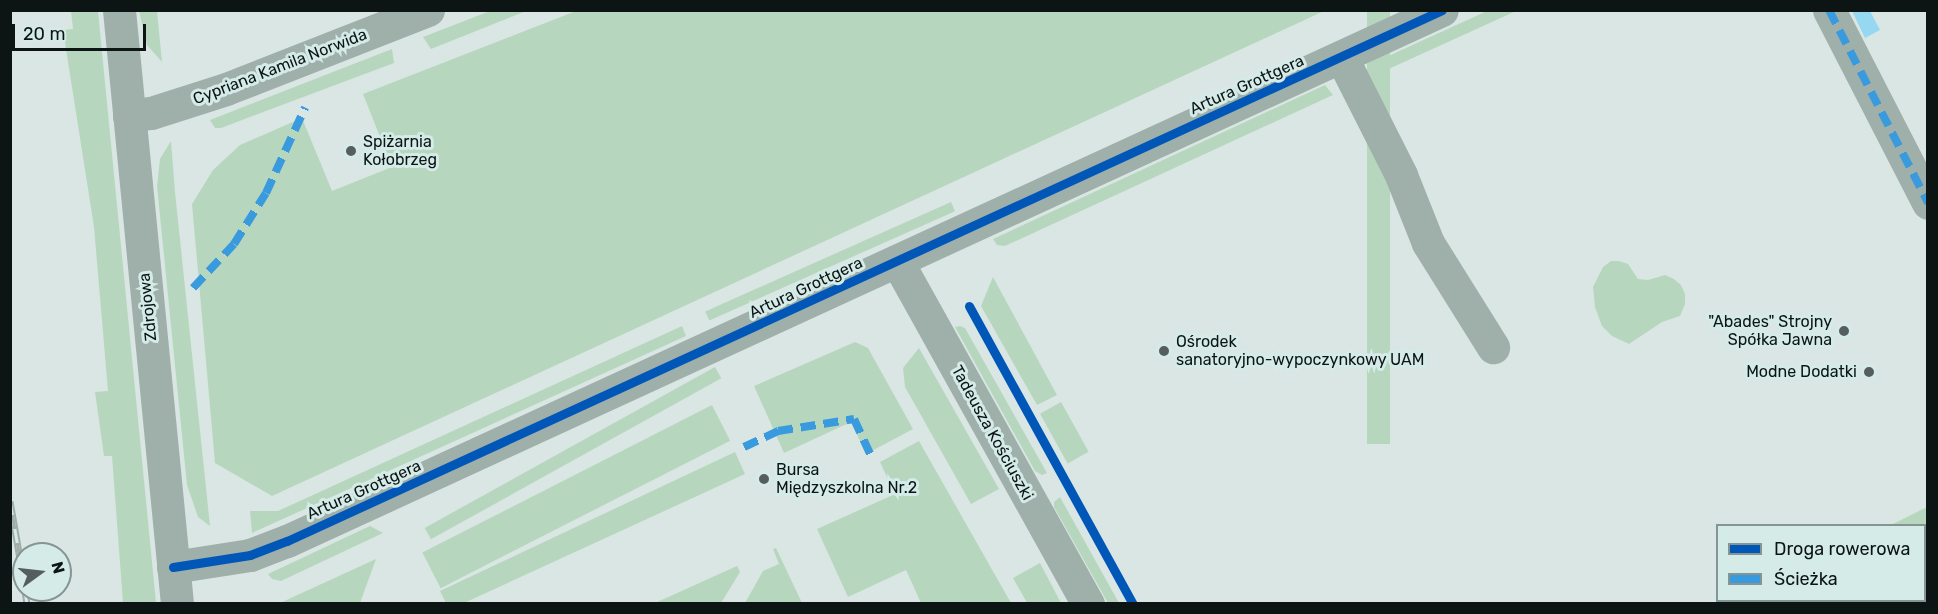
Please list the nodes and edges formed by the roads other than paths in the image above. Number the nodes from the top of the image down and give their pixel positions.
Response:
1 (118, 10) edge
2 (428, 10) edge
3 (1442, 10) edge
4 (1829, 10) edge
5 (1342, 58) junction
6 (129, 116) junction
7 (1928, 203) edge
8 (897, 261) junction
9 (1493, 346) dead end
10 (173, 567) junction
11 (177, 603) edge
12 (1088, 603) edge

1 - 6 street, Zdrojowa
2 - 6 street, Cypriana Kamila Norwida
3 - 5 street, Artura Grottgera
4 - 7 street
5 - 8 street, Artura Grottgera
5 - 9 street
6 - 10 street, Zdrojowa
8 - 10 street, Artura Grottgera
8 - 12 street, Tadeusza Kościuszki
10 - 11 street, Zdrojowa

